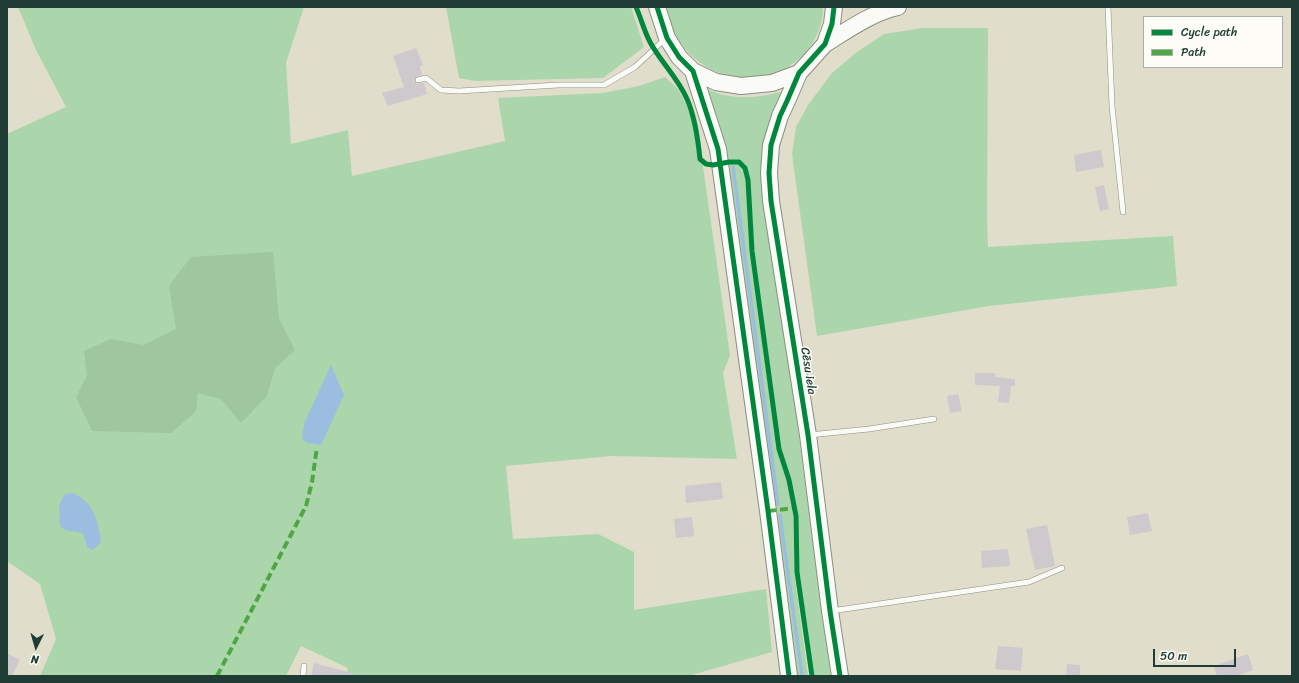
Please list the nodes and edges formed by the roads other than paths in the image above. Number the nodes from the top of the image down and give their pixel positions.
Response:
1 (657, 7) edge
2 (834, 7) edge
3 (898, 7) edge
4 (1108, 7) edge
5 (667, 38) junction
6 (825, 44) junction
7 (693, 71) junction
8 (799, 73) junction
9 (418, 80) dead end
10 (1123, 212) dead end
11 (934, 419) dead end
12 (808, 435) junction
13 (1062, 568) dead end
14 (830, 611) junction
15 (304, 666) dead end
16 (303, 676) edge
17 (789, 676) edge
18 (840, 676) edge

1 - 5 main road
2 - 6 main road
3 - 6 main road
4 - 10 lane
5 - 7 main road
5 - 9 lane
6 - 8 main road
7 - 8 main road
7 - 17 main road
8 - 12 main road, Cēsu iela
11 - 12 lane
12 - 14 main road, Cēsu iela
13 - 14 lane
14 - 18 main road, Cēsu iela
15 - 16 lane

